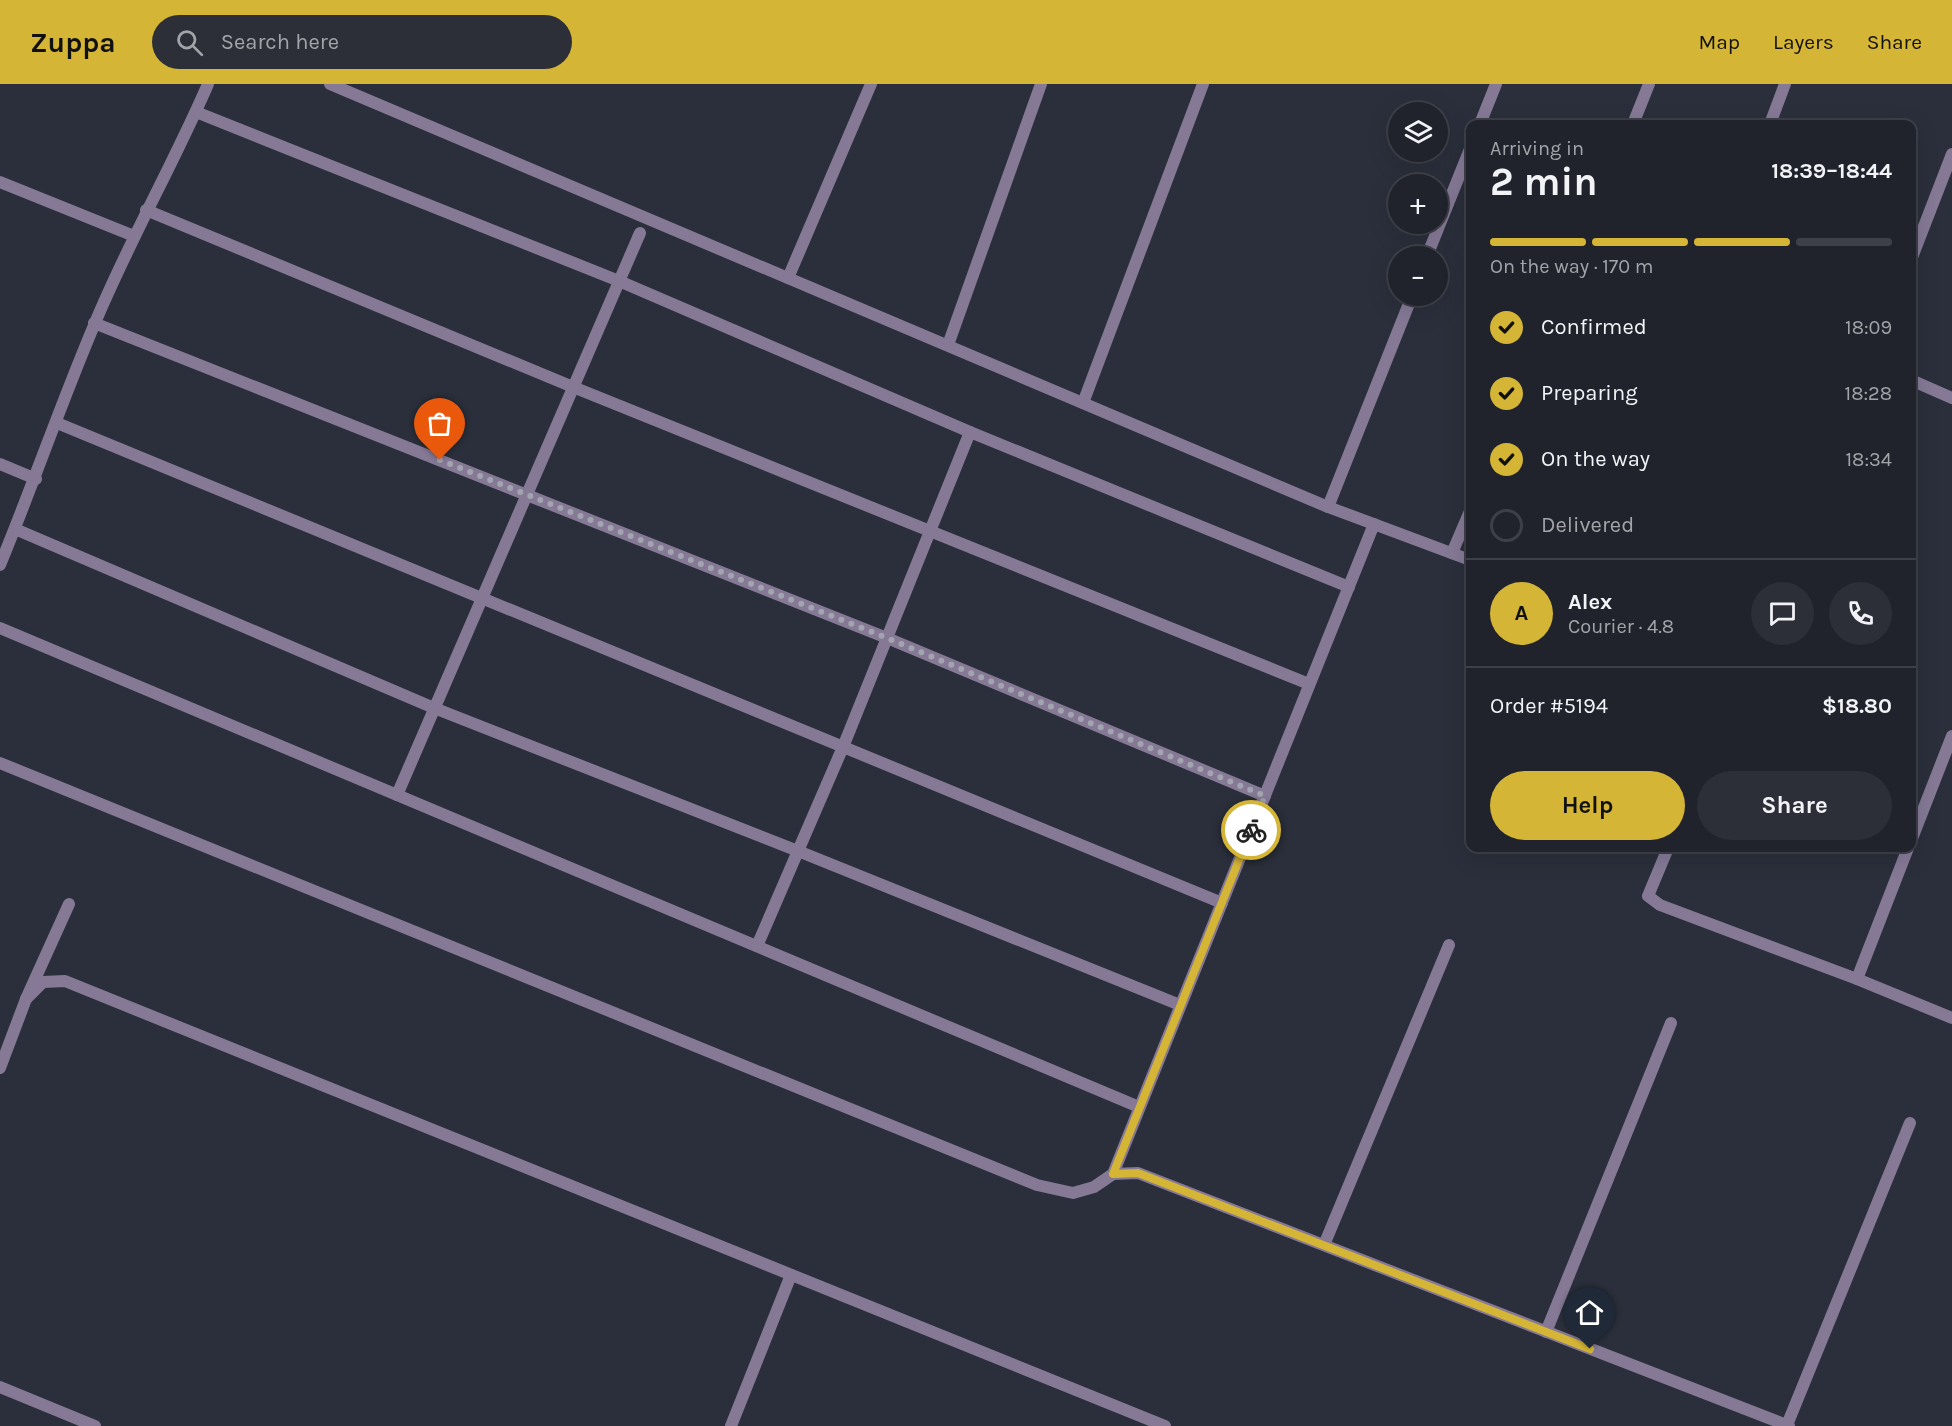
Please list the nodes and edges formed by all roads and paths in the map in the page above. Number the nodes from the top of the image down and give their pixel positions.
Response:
1 (208, 84) edge
2 (330, 84) edge
3 (871, 84) edge
4 (1041, 84) edge
5 (1203, 84) edge
6 (1496, 84) edge
7 (1649, 84) edge
8 (1785, 84) edge
9 (196, 112) junction
10 (1482, 120) edge
11 (1635, 120) edge
12 (1772, 120) edge
13 (1952, 154) edge
14 (1466, 162) edge
15 (0, 182) edge
16 (146, 210) junction
17 (640, 233) dead end
18 (134, 236) junction
19 (1431, 246) edge
20 (1916, 247) edge
21 (788, 278) junction
22 (619, 281) junction
23 (1408, 306) edge
24 (94, 323) junction
25 (948, 345) junction
26 (1916, 382) edge
27 (573, 387) junction
28 (1952, 398) edge
29 (1083, 403) junction
30 (57, 423) junction
31 (970, 432) junction
32 (0, 464) edge
33 (36, 479) junction
34 (527, 495) junction
35 (1328, 507) junction
36 (1466, 521) edge
37 (1374, 524) junction
38 (15, 529) junction
39 (931, 530) junction
40 (1452, 554) junction
41 (1466, 559) edge
42 (0, 565) edge
43 (1348, 587) junction
44 (482, 598) junction
45 (0, 628) edge
46 (887, 638) junction
47 (1309, 684) junction
48 (434, 708) junction
49 (1952, 736) edge
50 (843, 747) junction
51 (0, 763) edge
52 (397, 795) junction
53 (1265, 796) junction
54 (1916, 828) edge
55 (798, 851) junction
56 (1666, 852) edge
57 (1906, 852) edge
58 (1222, 903) junction
59 (69, 904) dead end
60 (1449, 945) dead end
61 (757, 946) junction
62 (1857, 979) junction
63 (26, 999) junction
64 (1180, 1005) junction
65 (1952, 1018) edge
66 (1671, 1023) dead end
67 (0, 1068) edge
68 (1139, 1107) junction
69 (1910, 1123) dead end
70 (1113, 1174) junction
71 (1324, 1245) junction
72 (791, 1275) junction
73 (1546, 1332) junction
74 (0, 1387) edge
75 (95, 1426) edge
76 (731, 1426) edge
77 (1165, 1426) edge
78 (1788, 1426) edge

1 - 9 street
2 - 21 street
3 - 21 street
4 - 25 street
5 - 29 street
6 - 10 street
7 - 11 street
8 - 12 street
9 - 16 street
9 - 22 street
13 - 20 street
14 - 19 street
15 - 18 street
16 - 18 street
16 - 27 street
17 - 22 street
18 - 24 street
21 - 25 street
22 - 27 street
22 - 31 street
23 - 35 street
24 - 30 street
24 - 34 street
25 - 29 street
26 - 28 street
27 - 34 street
27 - 39 street
29 - 35 street
30 - 33 street
30 - 44 street
31 - 39 street
31 - 43 street
32 - 33 street
33 - 38 street
34 - 44 street
34 - 46 street
35 - 37 street
36 - 40 street
37 - 40 street
37 - 43 street
38 - 42 street
38 - 48 street
39 - 46 street
39 - 47 street
40 - 41 street
43 - 47 street
44 - 48 street
44 - 50 street
45 - 52 street
46 - 50 street
46 - 53 street
47 - 53 street
48 - 52 street
48 - 55 street
49 - 54 street
50 - 55 street
50 - 58 street
51 - 70 street
52 - 61 street
53 - 58 street
55 - 61 street
55 - 64 street
56 - 62 street
57 - 62 street
58 - 64 street
59 - 63 street
60 - 71 street
61 - 68 street
62 - 65 street
63 - 67 street
63 - 72 street
64 - 68 street
66 - 73 street
68 - 70 street
69 - 78 street
70 - 71 street
71 - 73 street
72 - 76 street
72 - 77 street
73 - 78 street
74 - 75 street

